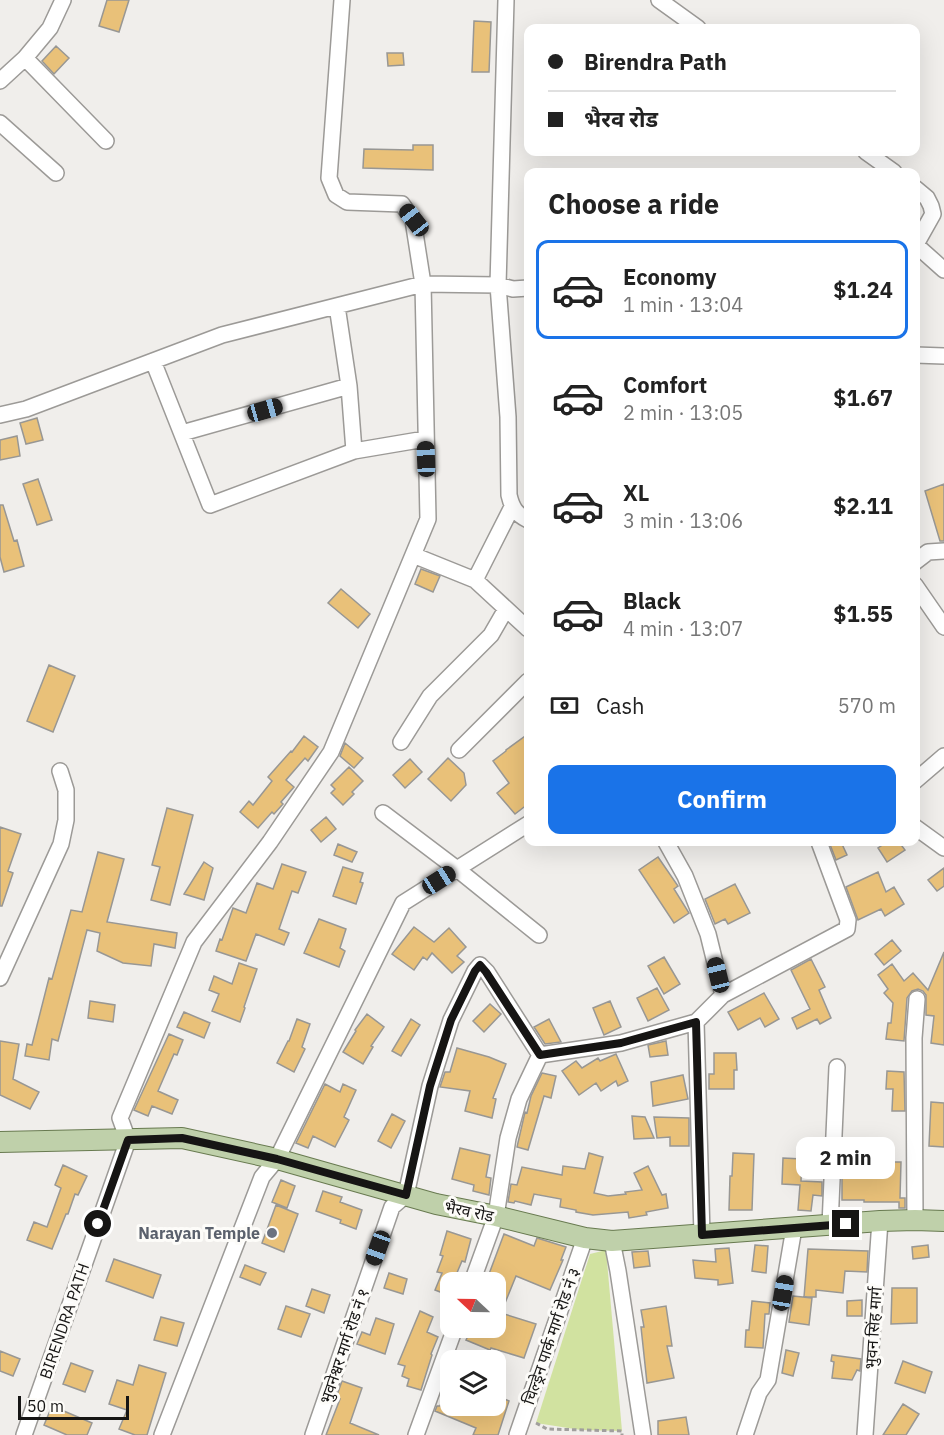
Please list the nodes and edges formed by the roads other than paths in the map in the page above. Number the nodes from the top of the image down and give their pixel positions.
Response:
1 (63, 0) edge
2 (342, 0) edge
3 (506, 0) edge
4 (659, 0) edge
5 (692, 24) edge
6 (25, 58) junction
7 (0, 81) edge
8 (0, 123) edge
9 (106, 141) dead end
10 (872, 156) edge
11 (888, 168) edge
12 (56, 173) dead end
13 (920, 192) edge
14 (920, 238) edge
15 (920, 249) edge
16 (944, 270) edge
17 (423, 284) junction
18 (498, 285) junction
19 (524, 288) edge
20 (337, 306) junction
21 (920, 355) edge
22 (944, 356) edge
23 (153, 361) junction
24 (349, 386) junction
25 (0, 415) edge
26 (182, 433) junction
27 (425, 440) junction
28 (354, 451) junction
29 (512, 507) junction
30 (524, 518) edge
31 (944, 551) edge
32 (413, 555) junction
33 (920, 558) edge
34 (475, 580) junction
35 (920, 592) edge
36 (507, 609) junction
37 (524, 625) edge
38 (944, 627) edge
39 (524, 685) edge
40 (401, 742) dead end
41 (459, 750) dead end
42 (944, 756) edge
43 (60, 771) dead end
44 (920, 777) edge
45 (383, 813) dead end
46 (524, 827) edge
47 (920, 831) edge
48 (668, 846) edge
49 (820, 846) edge
50 (944, 848) edge
51 (457, 869) junction
52 (539, 935) dead end
53 (0, 978) edge
54 (723, 995) junction
55 (917, 999) dead end
56 (696, 1022) junction
57 (540, 1055) junction
58 (837, 1067) dead end
59 (128, 1140) junction
60 (0, 1142) edge
61 (277, 1159) junction
62 (406, 1195) junction
63 (496, 1216) junction
64 (915, 1220) junction
65 (880, 1221) junction
66 (944, 1221) edge
67 (830, 1225) junction
68 (794, 1228) junction
69 (702, 1235) junction
70 (585, 1238) junction
71 (612, 1241) junction
72 (476, 1272) edge
73 (451, 1338) edge
74 (24, 1435) edge
75 (162, 1435) edge
76 (313, 1435) edge
77 (416, 1435) edge
78 (517, 1435) edge
79 (643, 1435) edge
80 (744, 1435) edge
81 (865, 1435) edge

1 - 6 street
2 - 17 street
3 - 18 street
4 - 5 street
6 - 7 street
6 - 9 street
8 - 12 street
10 - 11 street
13 - 14 street
15 - 16 street
17 - 18 street
17 - 20 street
17 - 27 street
18 - 19 street
18 - 29 street
20 - 23 street
20 - 24 street
21 - 22 street
23 - 25 street
23 - 26 street
24 - 26 street
24 - 28 street
26 - 28 street
27 - 28 street
27 - 32 street
29 - 30 street
29 - 34 street
31 - 33 street
32 - 34 street
32 - 59 street
34 - 36 street
35 - 38 street
36 - 37 street
36 - 40 street
39 - 41 street
42 - 44 street
43 - 53 street
45 - 51 street
46 - 51 street
47 - 50 street
48 - 54 street
49 - 54 street
51 - 52 street
51 - 61 street
54 - 56 street
55 - 64 street
56 - 57 street
56 - 69 street
57 - 62 street
57 - 63 street
58 - 67 street
59 - 60 main road, भैरव रोड
59 - 61 main road, भैरव रोड
59 - 74 street, BIRENDRA PATH
61 - 62 main road, भैरव रोड
61 - 75 street
62 - 63 main road, भैरव रोड
62 - 76 street, भुवनेश्वर मार्ग रोड नं १
63 - 70 main road, भैरव रोड
63 - 72 street
64 - 65 main road, भैरव रोड
64 - 66 main road, भैरव रोड
65 - 67 main road, भैरव रोड
65 - 81 street, भुवन सिंह मार्ग
67 - 68 main road, भैरव रोड
68 - 69 main road, भैरव रोड
68 - 80 street
69 - 71 main road, भैरव रोड
70 - 71 main road, भैरव रोड
70 - 78 street, चिल्ड्रेन पार्क मार्ग रोड नं ३
71 - 79 street
73 - 77 street

